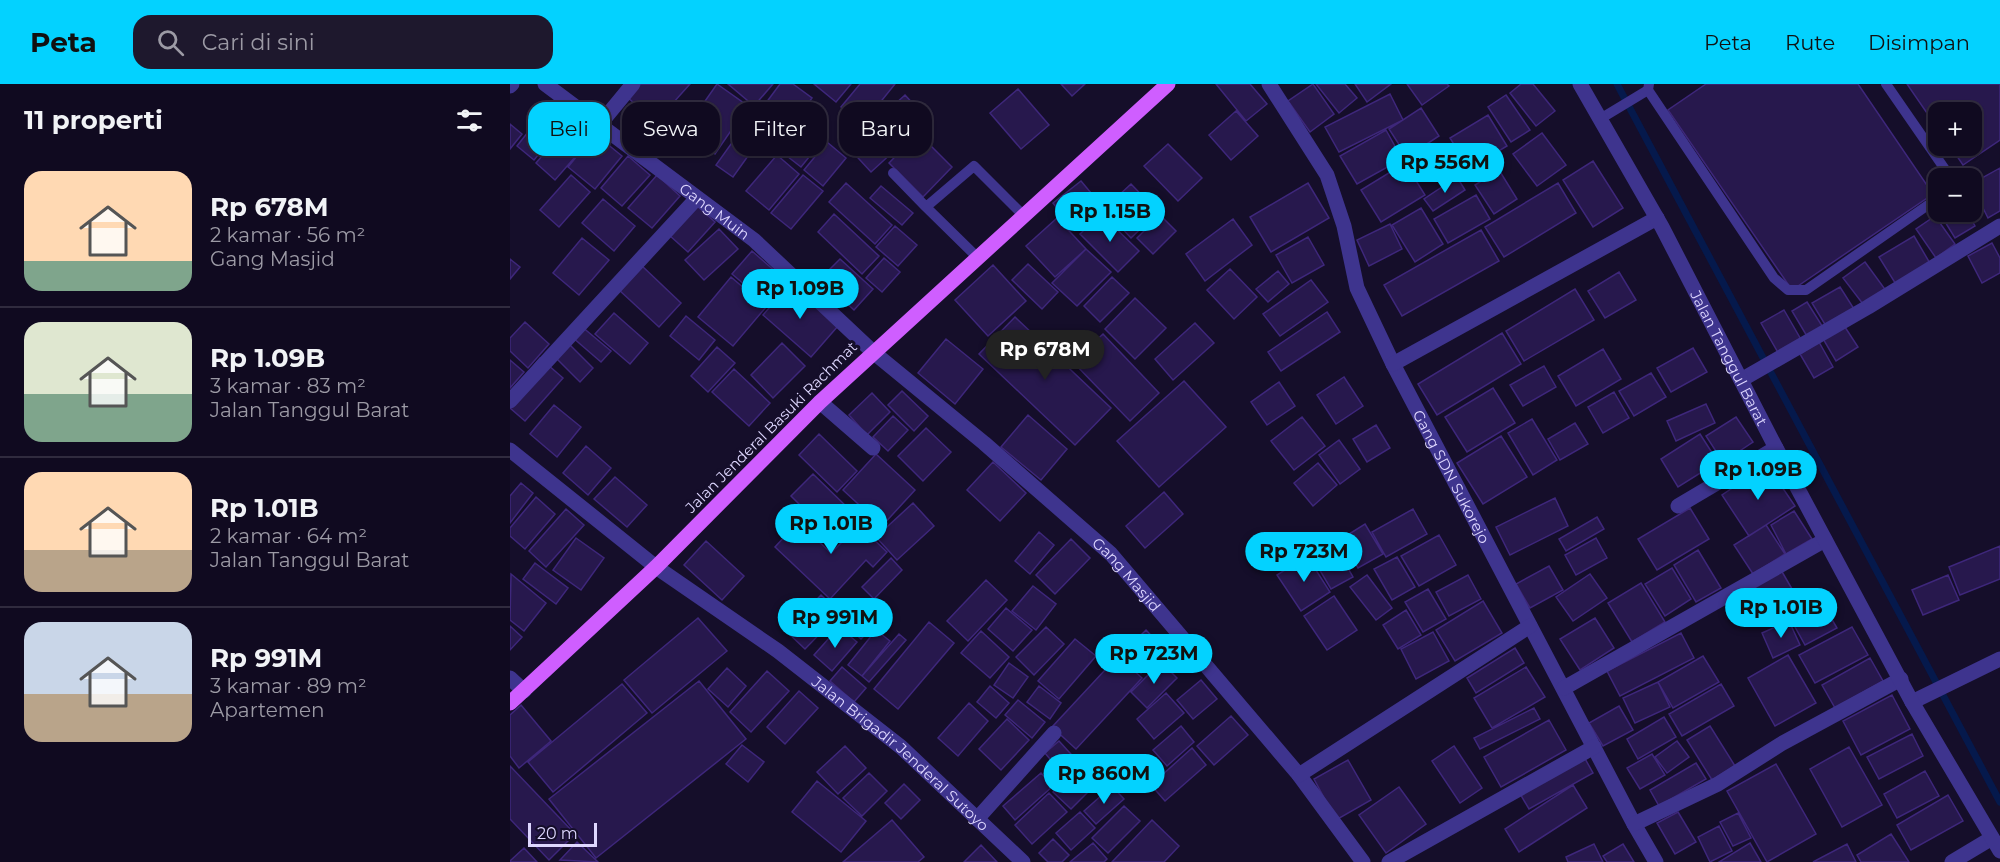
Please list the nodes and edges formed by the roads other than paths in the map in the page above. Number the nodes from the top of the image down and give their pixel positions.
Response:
1 (545, 84) edge
2 (633, 84) edge
3 (1168, 84) edge
4 (1269, 84) edge
5 (1580, 84) edge
6 (1886, 84) edge
7 (1647, 89) edge
8 (570, 102) edge
9 (610, 112) edge
10 (1600, 119) junction
11 (610, 132) edge
12 (1944, 168) edge
13 (893, 173) dead end
14 (697, 198) junction
15 (1928, 205) edge
16 (926, 207) junction
17 (1023, 215) junction
18 (1657, 218) junction
19 (2000, 226) edge
20 (977, 257) junction
21 (873, 352) junction
22 (1393, 364) junction
23 (1741, 380) junction
24 (510, 401) edge
25 (820, 402) junction
26 (873, 448) dead end
27 (1776, 448) junction
28 (510, 450) edge
29 (1678, 506) dead end
30 (1825, 540) junction
31 (656, 567) junction
32 (1530, 626) junction
33 (2000, 659) edge
34 (510, 678) edge
35 (1901, 679) junction
36 (1564, 688) junction
37 (524, 691) junction
38 (1919, 698) junction
39 (510, 703) edge
40 (1054, 733) dead end
41 (1594, 747) junction
42 (1299, 775) junction
43 (977, 819) junction
44 (1634, 824) junction
45 (1992, 838) junction
46 (2000, 851) edge
47 (1023, 862) edge
48 (1363, 862) edge
49 (1389, 862) edge
50 (1656, 862) edge
51 (1952, 862) edge

1 - 8 street, Gang Muin
2 - 9 street
3 - 17 main road, Jalan Jenderal Basuki Rachmat
4 - 22 street, Gang SDN Sukorejo
5 - 10 street, Jalan Tanggul Barat
6 - 12 lane
7 - 10 lane
7 - 15 lane
10 - 18 street, Jalan Tanggul Barat
11 - 14 street, Gang Muin
13 - 16 lane
14 - 21 street, Gang Muin
14 - 24 street
16 - 17 lane
16 - 20 lane
17 - 20 main road, Jalan Jenderal Basuki Rachmat
18 - 22 street
18 - 23 street, Jalan Tanggul Barat
19 - 23 street
20 - 21 main road, Jalan Jenderal Basuki Rachmat
21 - 25 main road, Jalan Jenderal Basuki Rachmat
21 - 42 street, Gang Masjid
22 - 32 street, Gang SDN Sukorejo
23 - 27 street, Jalan Tanggul Barat
25 - 26 street
25 - 31 main road, Jalan Jenderal Basuki Rachmat
27 - 29 street
27 - 30 street, Jalan Tanggul Barat
28 - 31 street, Jalan Brigadir Jenderal Sutoyo
30 - 35 street, Jalan Tanggul Barat
30 - 36 street
31 - 37 main road, Jalan Jenderal Basuki Rachmat
31 - 43 street, Jalan Brigadir Jenderal Sutoyo
32 - 36 street, Gang SDN Sukorejo
32 - 42 street
33 - 38 street
34 - 37 street
35 - 38 street, Jalan Tanggul Barat
35 - 44 street
36 - 41 street, Gang SDN Sukorejo
37 - 39 main road, Jalan Jenderal Basuki Rachmat
38 - 45 street, Jalan Tanggul Barat
40 - 43 street
41 - 44 street, Gang SDN Sukorejo
41 - 49 street
42 - 48 street, Gang Masjid
43 - 47 street, Jalan Brigadir Jenderal Sutoyo
44 - 50 street, Gang SDN Sukorejo
45 - 46 street, Jalan Tanggul Barat
45 - 51 street

